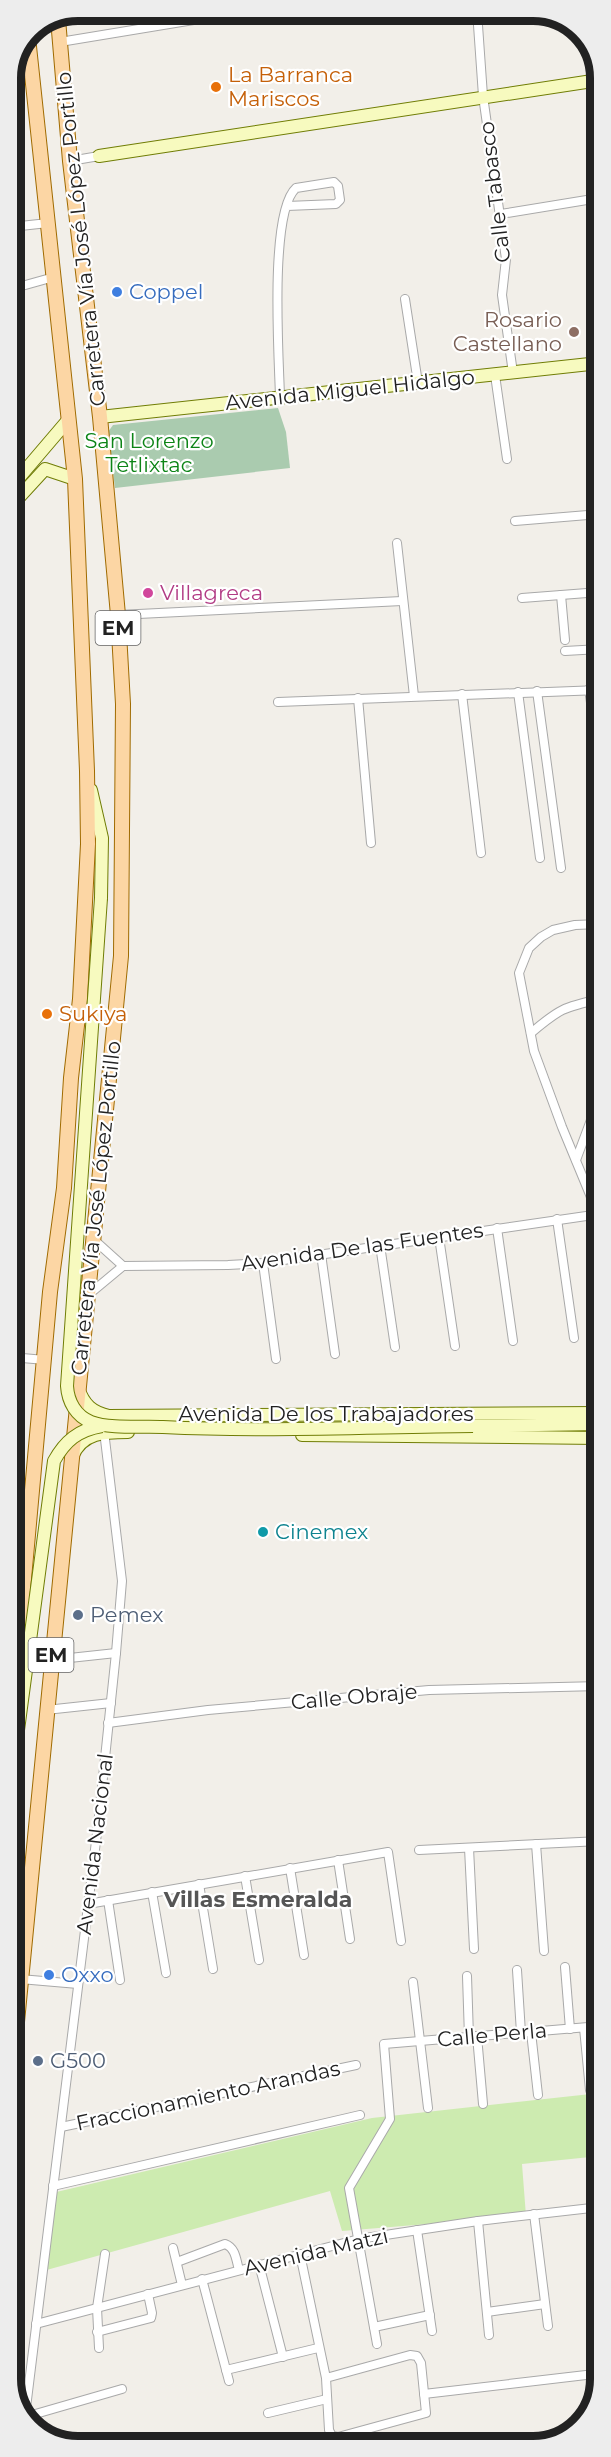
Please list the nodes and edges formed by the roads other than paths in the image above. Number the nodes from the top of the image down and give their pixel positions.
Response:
1 (187, 21) edge
2 (478, 21) edge
3 (58, 25) edge
4 (60, 42) junction
5 (29, 49) edge
6 (590, 81) edge
7 (483, 96) junction
8 (99, 156) joint
9 (70, 161) junction
10 (590, 199) edge
11 (287, 206) junction
12 (501, 214) junction
13 (48, 223) junction
14 (21, 226) edge
15 (54, 277) junction
16 (21, 287) edge
17 (405, 299) dead end
18 (590, 364) edge
19 (513, 373) junction
20 (495, 375) junction
21 (418, 383) junction
22 (280, 398) junction
23 (100, 417) junction
24 (69, 419) junction
25 (507, 459) dead end
26 (21, 475) edge
27 (75, 479) junction
28 (21, 495) edge
29 (590, 515) edge
30 (515, 521) dead end
31 (397, 543) dead end
32 (590, 593) edge
33 (561, 595) junction
34 (522, 598) dead end
35 (402, 601) junction
36 (118, 615) junction
37 (566, 640) dead end
38 (590, 650) edge
39 (565, 651) dead end
40 (589, 689) joint
41 (537, 691) junction
42 (518, 692) junction
43 (462, 694) junction
44 (414, 696) junction
45 (590, 696) edge
46 (358, 698) junction
47 (278, 702) dead end
48 (87, 771) junction
49 (371, 843) dead end
50 (481, 853) dead end
51 (540, 858) dead end
52 (561, 868) dead end
53 (590, 924) edge
54 (590, 1001) edge
55 (531, 1033) junction
56 (590, 1123) edge
57 (576, 1160) junction
58 (590, 1193) edge
59 (590, 1215) edge
60 (557, 1219) junction
61 (497, 1228) junction
62 (439, 1237) junction
63 (92, 1238) junction
64 (380, 1245) junction
65 (321, 1254) junction
66 (263, 1263) junction
67 (123, 1266) junction
68 (86, 1298) junction
69 (574, 1338) dead end
70 (513, 1341) dead end
71 (455, 1346) dead end
72 (395, 1347) dead end
73 (335, 1354) dead end
74 (21, 1358) edge
75 (276, 1359) dead end
76 (45, 1360) junction
77 (78, 1376) junction
78 (590, 1413) edge
79 (103, 1414) junction
80 (486, 1414) junction
81 (590, 1425) edge
82 (104, 1433) junction
83 (590, 1438) edge
84 (70, 1464) junction
85 (21, 1582) edge
86 (116, 1653) junction
87 (51, 1660) junction
88 (590, 1686) edge
89 (111, 1703) junction
90 (21, 1706) edge
91 (46, 1710) junction
92 (108, 1723) junction
93 (590, 1841) edge
94 (536, 1844) junction
95 (468, 1848) junction
96 (418, 1850) dead end
97 (338, 1860) junction
98 (290, 1868) junction
99 (244, 1876) junction
100 (199, 1884) junction
101 (152, 1892) junction
102 (108, 1900) junction
103 (88, 1904) junction
104 (350, 1939) dead end
105 (401, 1941) dead end
106 (474, 1949) dead end
107 (544, 1950) dead end
108 (304, 1954) dead end
109 (259, 1960) dead end
110 (565, 1967) dead end
111 (213, 1969) dead end
112 (517, 1970) dead end
113 (166, 1973) dead end
114 (467, 1976) dead end
115 (21, 1979) joint
116 (120, 1980) dead end
117 (413, 1982) dead end
118 (78, 1984) junction
119 (590, 2027) edge
120 (584, 2028) junction
121 (570, 2029) junction
122 (531, 2032) junction
123 (521, 2033) junction
124 (473, 2037) junction
125 (419, 2041) junction
126 (356, 2065) dead end
127 (590, 2090) dead end
128 (538, 2095) dead end
129 (483, 2104) dead end
130 (428, 2108) dead end
131 (360, 2115) dead end
132 (61, 2127) junction
133 (53, 2186) junction
134 (590, 2208) edge
135 (534, 2214) junction
136 (478, 2221) junction
137 (417, 2230) junction
138 (359, 2239) junction
139 (173, 2247) dead end
140 (105, 2254) dead end
141 (300, 2254) junction
142 (177, 2262) junction
143 (259, 2264) junction
144 (239, 2270) junction
145 (202, 2280) junction
146 (182, 2285) junction
147 (147, 2294) junction
148 (545, 2304) junction
149 (97, 2308) junction
150 (487, 2312) junction
151 (430, 2315) junction
152 (36, 2324) junction
153 (548, 2326) dead end
154 (374, 2327) junction
155 (432, 2331) dead end
156 (97, 2332) junction
157 (489, 2335) dead end
158 (377, 2344) dead end
159 (99, 2348) dead end
160 (318, 2348) junction
161 (283, 2357) junction
162 (226, 2370) junction
163 (586, 2375) dead end
164 (326, 2378) junction
165 (229, 2381) dead end
166 (122, 2390) dead end
167 (424, 2394) junction
168 (327, 2399) junction
169 (27, 2403) edge
170 (268, 2413) dead end
171 (33, 2415) edge
172 (332, 2436) edge
173 (342, 2436) edge

1 - 4 street
2 - 7 street, Calle Tabasco
3 - 4 main road, Carretera Vía José López Portillo / EM
4 - 9 main road, Carretera Vía José López Portillo / EM
5 - 13 main road, Carretera Vía José López Portillo / EM
6 - 7 main road
7 - 8 main road
7 - 12 street, Calle Tabasco
8 - 9 street
9 - 23 main road, Carretera Vía José López Portillo / EM
10 - 12 street
11 - 11 street
11 - 22 street
12 - 19 street, Calle Tabasco
13 - 14 street
13 - 15 main road, Carretera Vía José López Portillo / EM
15 - 16 street
15 - 24 main road, Carretera Vía José López Portillo / EM
17 - 21 street
18 - 19 main road, Avenida Miguel Hidalgo
19 - 20 main road, Avenida Miguel Hidalgo
20 - 21 main road, Avenida Miguel Hidalgo
20 - 25 street
21 - 22 main road, Avenida Miguel Hidalgo
22 - 23 main road, Avenida Miguel Hidalgo
23 - 36 main road, Carretera Vía José López Portillo / EM
24 - 26 main road
24 - 27 main road, Carretera Vía José López Portillo / EM
27 - 28 main road
27 - 48 main road, Carretera Vía José López Portillo / EM
29 - 30 street
31 - 35 street
32 - 33 street
33 - 34 street
33 - 37 street
35 - 36 street
35 - 44 street
36 - 63 main road, Carretera Vía José López Portillo / EM
38 - 39 street
40 - 41 street
40 - 45 street
41 - 42 street
41 - 52 street
42 - 43 street
42 - 51 street
43 - 44 street
43 - 50 street
44 - 46 street
46 - 47 street
46 - 49 street
48 - 76 main road, Carretera Vía José López Portillo / EM
48 - 81 main road, bridge
53 - 55 street
54 - 55 street
55 - 57 street
56 - 57 street
57 - 58 street
59 - 60 street, Avenida De las Fuentes
60 - 61 street, Avenida De las Fuentes
60 - 69 street
61 - 62 street, Avenida De las Fuentes
61 - 70 street
62 - 64 street, Avenida De las Fuentes
62 - 71 street
63 - 67 street
63 - 68 main road, Carretera Vía José López Portillo / EM
64 - 65 street, Avenida De las Fuentes
64 - 72 street
65 - 66 street, Avenida De las Fuentes
65 - 73 street
66 - 67 street, Avenida De las Fuentes
66 - 75 street
67 - 68 street
68 - 77 main road, Carretera Vía José López Portillo / EM
74 - 76 street
76 - 85 main road, Carretera Vía José López Portillo / EM
77 - 79 main road
77 - 84 main road, Carretera Vía José López Portillo / EM
78 - 80 main road, Avenida De los Trabajadores
79 - 80 main road, Avenida De los Trabajadores
79 - 82 street, Avenida Nacional
80 - 90 main road, bridge
82 - 83 main road, Avenida De los Trabajadores
82 - 84 main road, Avenida De los Trabajadores
82 - 86 street, Avenida Nacional
84 - 87 main road, Carretera Vía José López Portillo / EM
86 - 87 street
86 - 89 street, Avenida Nacional
87 - 91 main road, Carretera Vía José López Portillo / EM
88 - 92 street, Calle Obraje
89 - 91 street
89 - 92 street, Avenida Nacional
91 - 115 main road, Carretera Vía José López Portillo / EM
92 - 103 street, Avenida Nacional
93 - 94 street
94 - 95 street
94 - 107 street
95 - 96 street
95 - 106 street
97 - 98 street
97 - 104 street
97 - 105 street
98 - 99 street
98 - 108 street
99 - 100 street
99 - 109 street
100 - 101 street
100 - 111 street
101 - 102 street
101 - 113 street
102 - 103 street
102 - 116 street
103 - 118 street, Avenida Nacional
110 - 121 street
112 - 123 street
114 - 124 street
115 - 118 street
117 - 125 street
118 - 132 street, Avenida Nacional
119 - 120 street, Calle Perla
120 - 121 street, Calle Perla
120 - 127 street
121 - 122 street, Calle Perla
122 - 123 street, Calle Perla
122 - 128 street
123 - 124 street, Calle Perla
124 - 125 street, Calle Perla
124 - 129 street
125 - 130 street
125 - 138 street, Calle Perla
126 - 132 street, Fraccionamiento Arandas
131 - 133 street
132 - 133 street, Avenida Nacional
133 - 152 street, Avenida Nacional
134 - 135 street, Avenida Matzi
135 - 136 street, Avenida Matzi
135 - 148 street
136 - 137 street, Avenida Matzi
136 - 150 street
137 - 138 street, Avenida Matzi
137 - 151 street
138 - 141 street, Avenida Matzi
138 - 154 street
139 - 142 street
140 - 149 street
141 - 143 street, Avenida Matzi
141 - 160 street
142 - 144 street
142 - 146 street
143 - 144 street, Avenida Matzi
143 - 161 street
144 - 145 street, Avenida Matzi
145 - 146 street, Avenida Matzi
145 - 162 street
146 - 147 street, Avenida Matzi
147 - 149 street, Avenida Matzi
147 - 156 street
148 - 150 street
148 - 153 street
149 - 152 street, Avenida Matzi
149 - 156 street
150 - 157 street
151 - 154 street
151 - 155 street
152 - 169 street, Avenida Nacional
154 - 158 street
156 - 159 street
160 - 161 street
160 - 164 street
161 - 162 street
162 - 165 street
163 - 167 street
164 - 167 street
164 - 168 street
166 - 171 street
167 - 173 street
168 - 170 street
168 - 172 street

